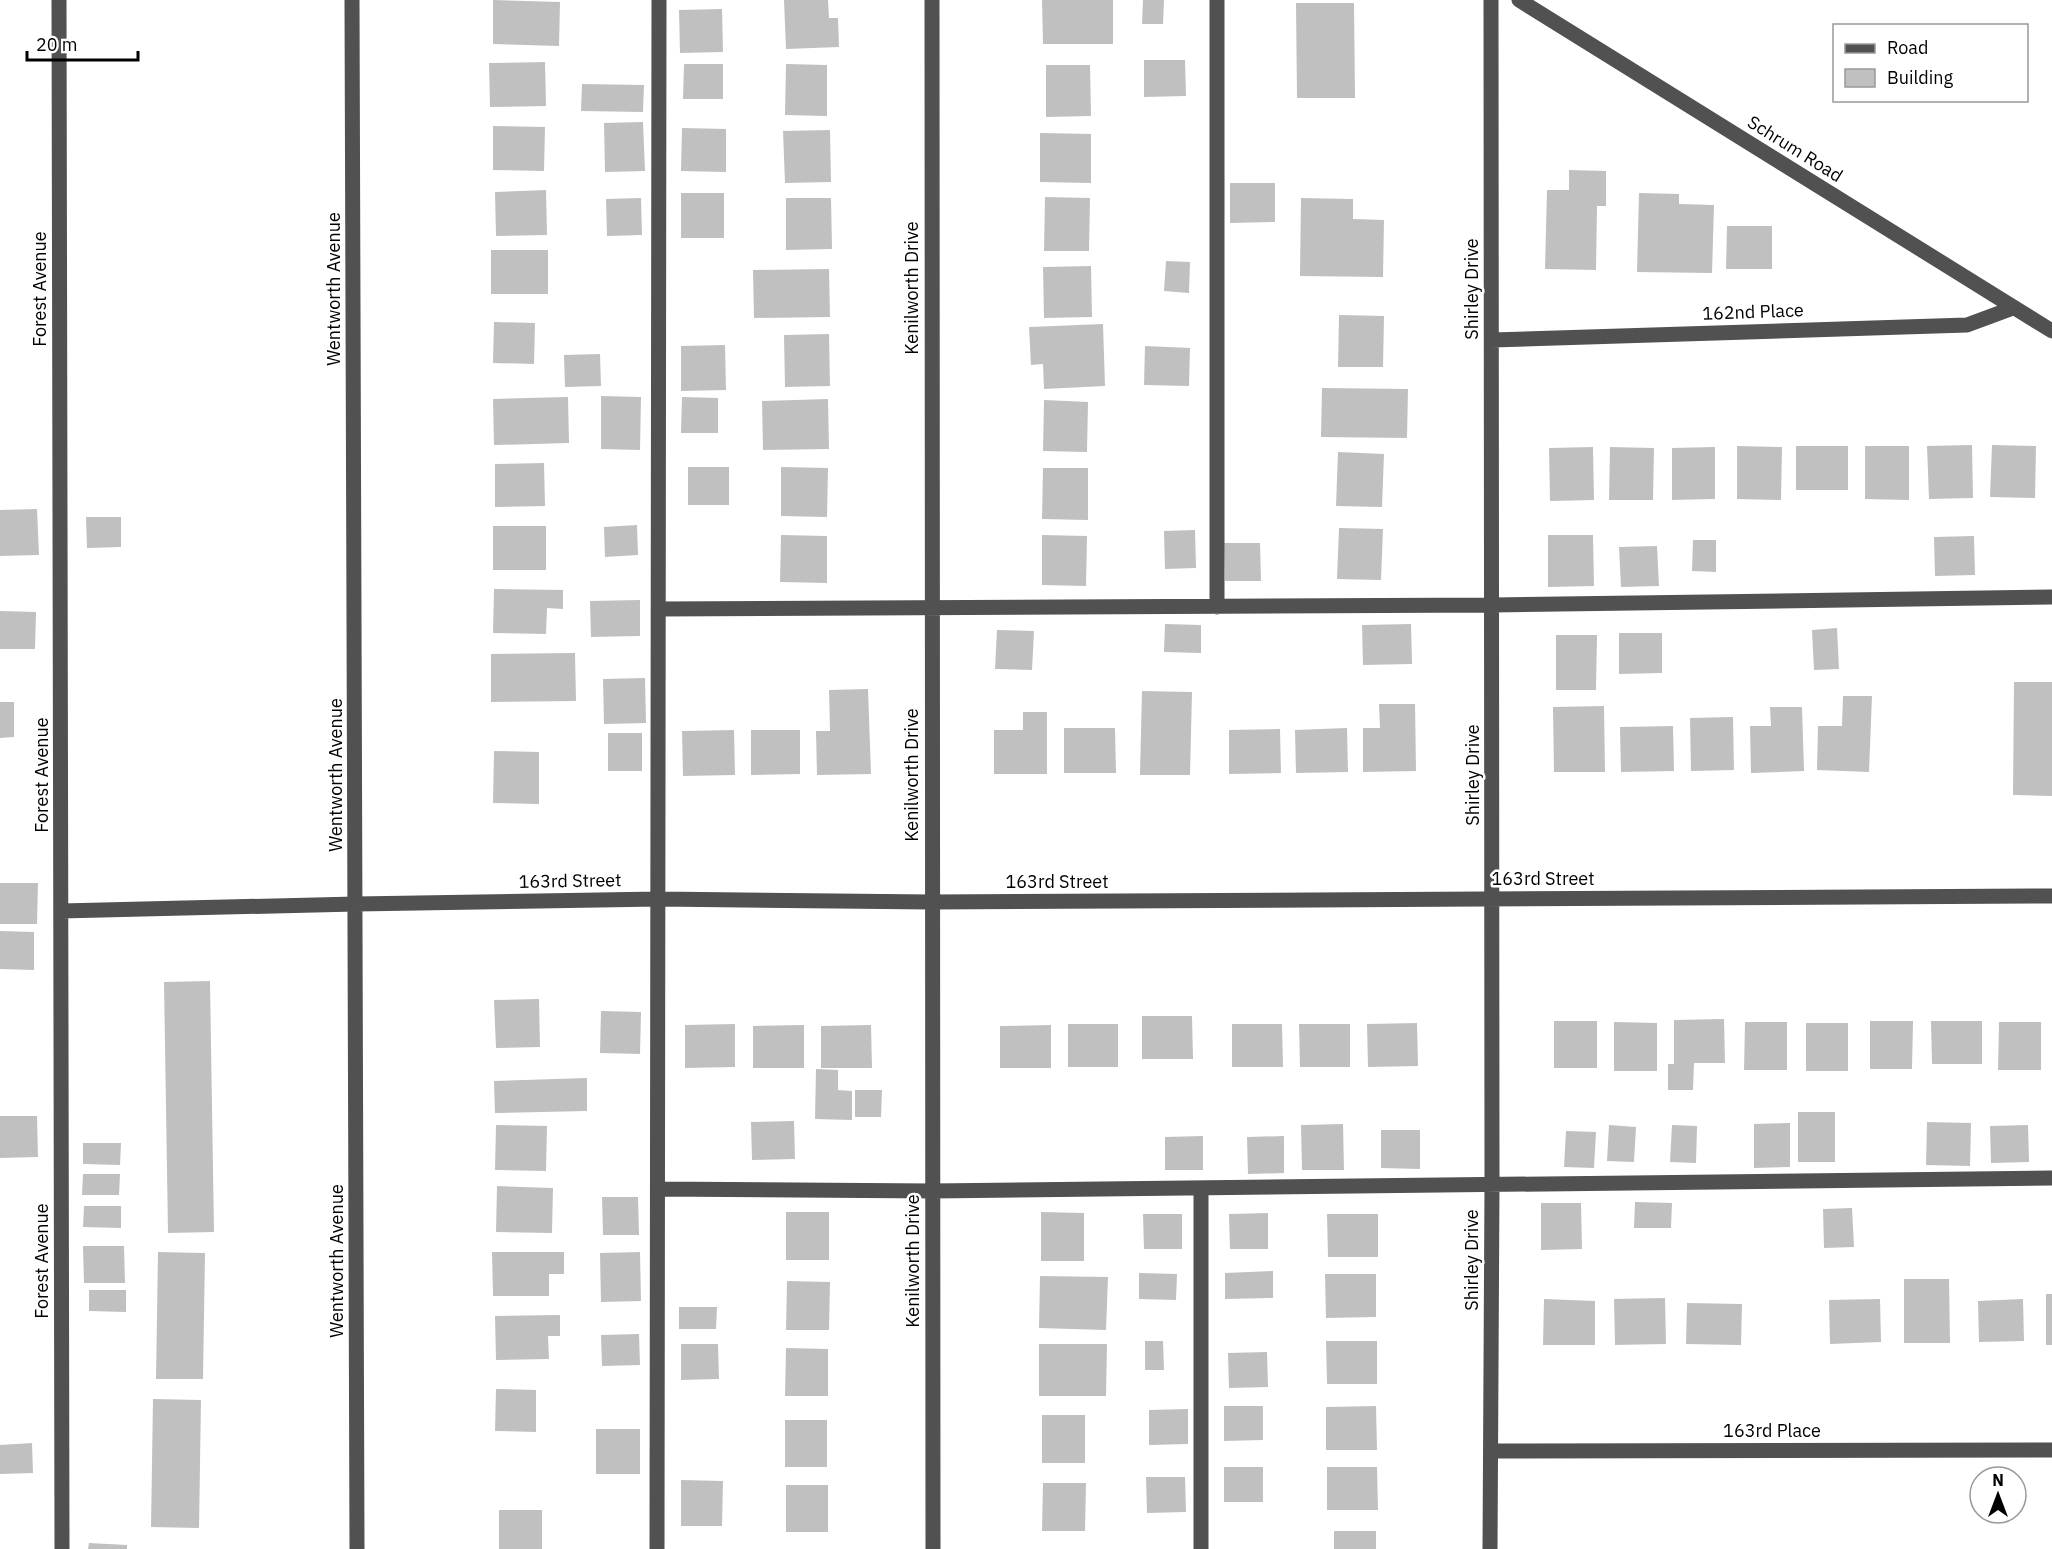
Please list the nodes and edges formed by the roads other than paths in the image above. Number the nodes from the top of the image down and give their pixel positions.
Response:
1 (59, 0) edge
2 (352, 0) edge
3 (659, 0) edge
4 (932, 0) edge
5 (1217, 0) edge
6 (1491, 0) edge
7 (1519, 0) edge
8 (2013, 308) junction
9 (2052, 331) edge
10 (1492, 340) junction
11 (2052, 597) edge
12 (1492, 605) junction
13 (1217, 607) junction
14 (931, 608) junction
15 (659, 609) junction
16 (2052, 897) edge
17 (659, 899) junction
18 (1492, 899) junction
19 (931, 902) junction
20 (356, 904) junction
21 (61, 911) junction
22 (2052, 1178) edge
23 (1492, 1185) junction
24 (1202, 1188) junction
25 (658, 1189) junction
26 (932, 1191) junction
27 (2052, 1450) edge
28 (1491, 1451) junction
29 (62, 1549) edge
30 (357, 1549) edge
31 (657, 1549) edge
32 (933, 1549) edge
33 (1201, 1549) edge
34 (1490, 1549) edge

1 - 21 street, Forest Avenue
2 - 20 street, Wentworth Avenue
3 - 15 street
4 - 14 street, Kenilworth Drive
5 - 13 street
6 - 10 street, Shirley Drive
7 - 8 street, Schrum Road
8 - 9 street, Schrum Road
8 - 10 street, 162nd Place
10 - 12 street, Shirley Drive
11 - 12 street
12 - 13 street
12 - 18 street, Shirley Drive
13 - 14 street
14 - 15 street
14 - 19 street, Kenilworth Drive
15 - 17 street
16 - 18 street, 163rd Street
17 - 19 street, 163rd Street
17 - 20 street, 163rd Street
17 - 25 street
18 - 19 street, 163rd Street
18 - 23 street, Shirley Drive
19 - 26 street, Kenilworth Drive
20 - 21 street, 163rd Street
20 - 30 street, Wentworth Avenue
21 - 29 street, Forest Avenue
22 - 23 street
23 - 24 street
23 - 28 street, Shirley Drive
24 - 26 street
24 - 33 street
25 - 26 street
25 - 31 street
26 - 32 street, Kenilworth Drive
27 - 28 street, 163rd Place
28 - 34 street, Shirley Drive

